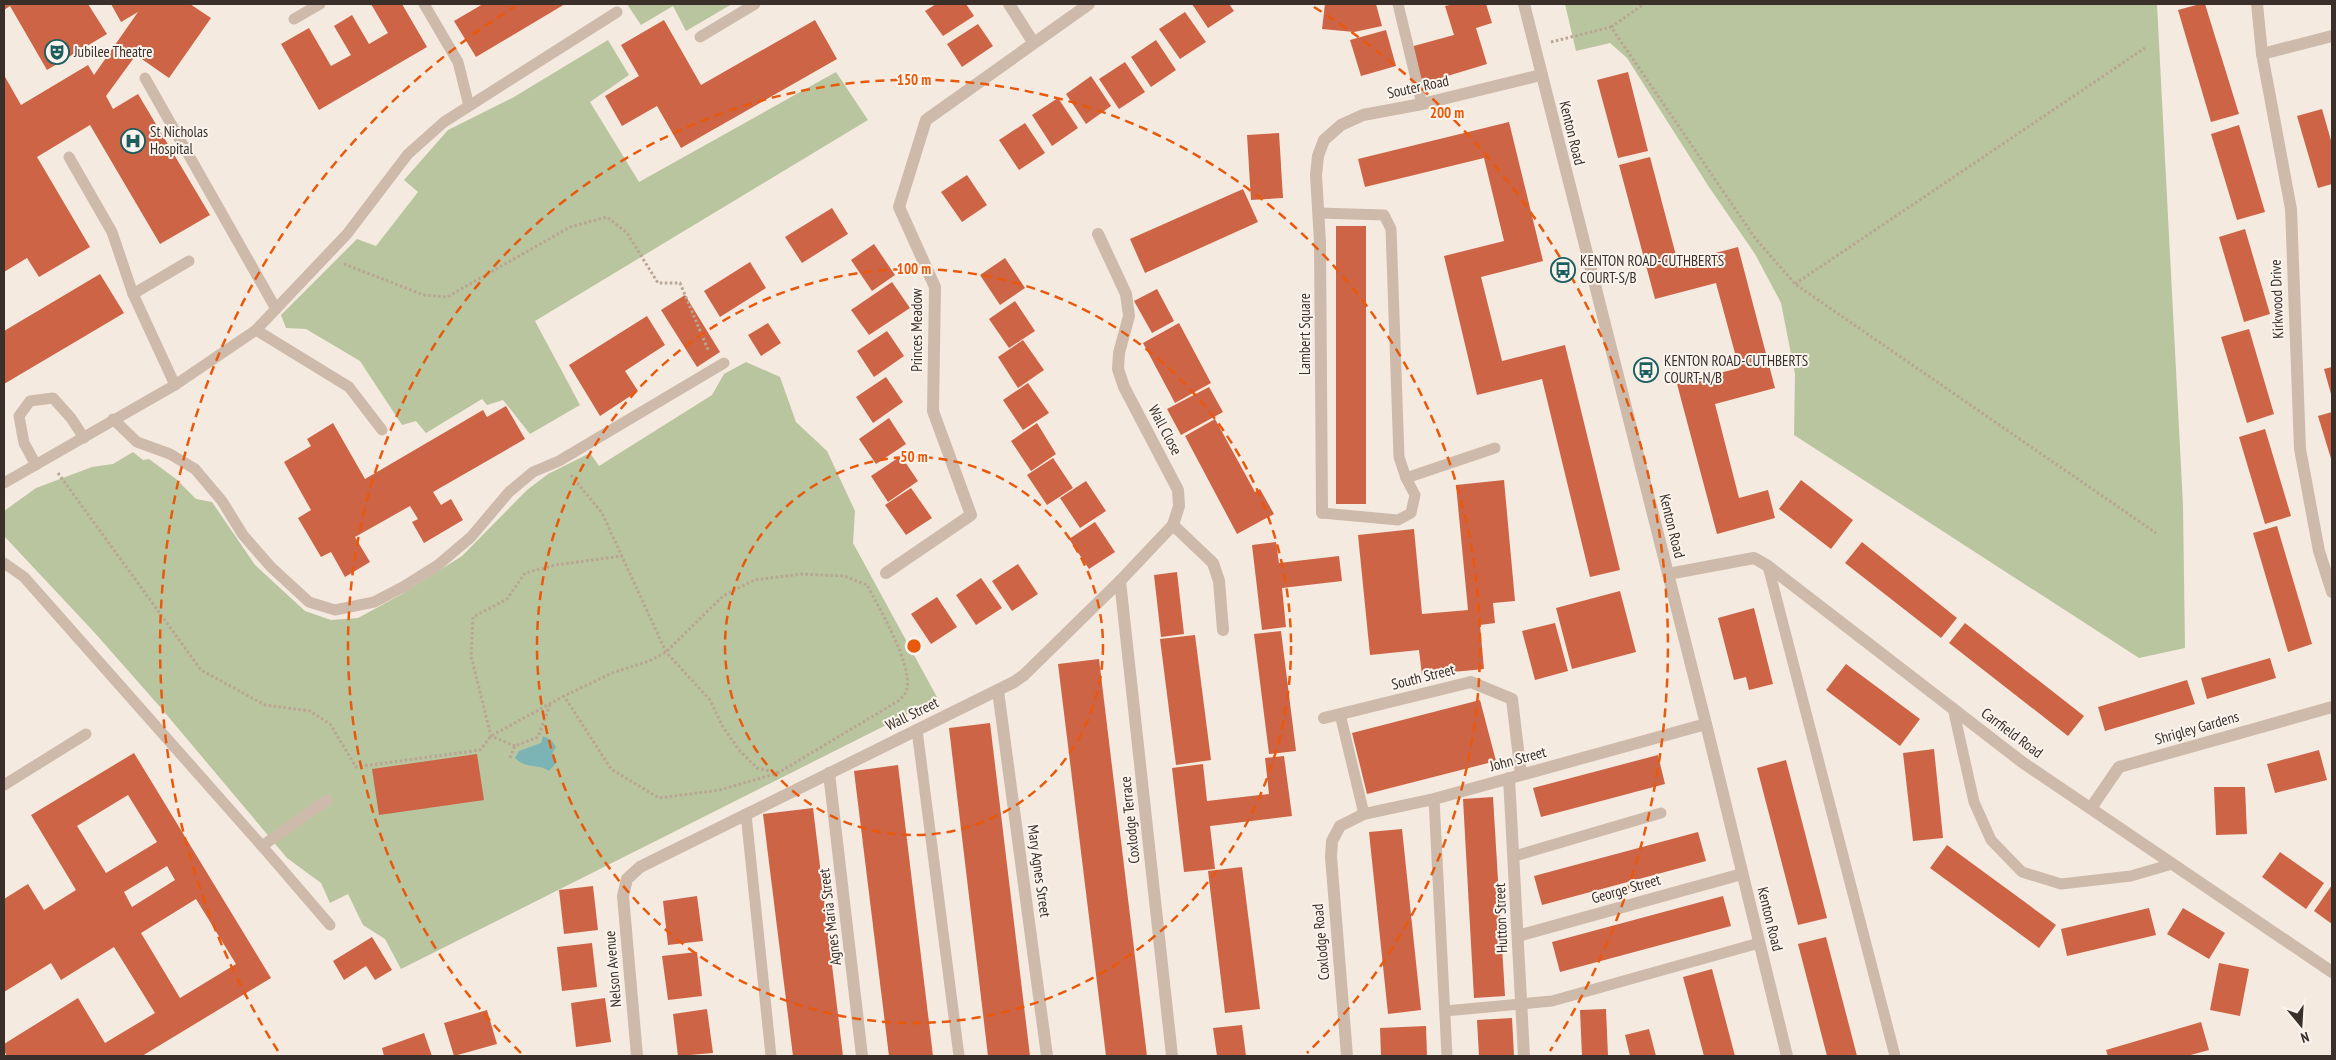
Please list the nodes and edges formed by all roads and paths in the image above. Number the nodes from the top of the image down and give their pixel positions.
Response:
1 (320, 4) edge
2 (424, 4) edge
3 (755, 4) edge
4 (1009, 4) edge
5 (1088, 4) edge
6 (1398, 4) edge
7 (1524, 4) edge
8 (1644, 4) edge
9 (2257, 4) edge
10 (617, 12) dead end
11 (294, 19) dead end
12 (1610, 27) junction
13 (2332, 36) edge
14 (700, 37) dead end
15 (1033, 42) junction
16 (1534, 46) junction
17 (2145, 48) dead end
18 (2262, 54) junction
19 (1540, 75) junction
20 (145, 78) dead end
21 (1422, 104) junction
22 (469, 106) junction
23 (1318, 156) joint
24 (69, 157) dead end
25 (1319, 213) junction
26 (1098, 234) dead end
27 (325, 256) junction
28 (190, 261) dead end
29 (1795, 284) junction
30 (133, 294) junction
31 (276, 309) junction
32 (256, 330) junction
33 (719, 365) joint
34 (175, 385) junction
35 (113, 419) junction
36 (382, 430) dead end
37 (84, 438) junction
38 (1495, 448) dead end
39 (48, 458) junction
40 (559, 461) junction
41 (36, 465) junction
42 (1406, 478) junction
43 (4, 483) edge
44 (1322, 513) joint
45 (1173, 525) junction
46 (2156, 533) dead end
47 (622, 556) junction
48 (4, 563) edge
49 (1768, 566) junction
50 (886, 573) dead end
51 (1668, 574) junction
52 (1120, 581) junction
53 (2332, 592) edge
54 (1223, 630) dead end
55 (666, 652) junction
56 (998, 691) junction
57 (564, 696) junction
58 (551, 705) junction
59 (2332, 707) edge
60 (1953, 708) junction
61 (1340, 714) junction
62 (1324, 718) dead end
63 (1706, 724) junction
64 (916, 730) junction
65 (86, 734) dead end
66 (491, 736) junction
67 (515, 746) junction
68 (510, 758) dead end
69 (778, 773) junction
70 (829, 773) junction
71 (1515, 776) junction
72 (4, 785) edge
73 (1434, 799) junction
74 (327, 800) dead end
75 (2091, 808) junction
76 (1661, 813) dead end
77 (746, 814) junction
78 (1364, 814) junction
79 (1340, 826) joint
80 (262, 846) junction
81 (1514, 856) junction
82 (2172, 864) junction
83 (1742, 874) junction
84 (627, 880) joint
85 (330, 924) dead end
86 (1518, 936) junction
87 (1759, 943) junction
88 (2332, 972) edge
89 (1521, 1004) junction
90 (1445, 1011) junction
91 (637, 1056) edge
92 (771, 1056) edge
93 (862, 1056) edge
94 (958, 1056) edge
95 (1047, 1056) edge
96 (1172, 1056) edge
97 (1347, 1056) edge
98 (1447, 1056) edge
99 (1524, 1056) edge
100 (1786, 1056) edge
101 (1895, 1056) edge

1 - 11 lane
2 - 22 lane
3 - 14 lane
4 - 15 street
5 - 15 street, Princes Meadow
6 - 21 lane
7 - 16 street, Kenton Road
8 - 12 path
9 - 18 street, Kirkwood Drive
10 - 22 lane
12 - 16 path
12 - 29 path
13 - 18 street
15 - 50 street, Princes Meadow
16 - 19 street, Kenton Road
17 - 29 path
18 - 53 street, Kirkwood Drive
19 - 21 street, Souter Road
19 - 51 street, Kenton Road
20 - 31 lane
21 - 23 street, Souter Road
22 - 27 lane
23 - 25 street, Lambert Square
24 - 30 lane
25 - 42 lane
25 - 44 street, Lambert Square
26 - 45 street, Wall Close
27 - 31 lane
27 - 33 path
28 - 30 lane
29 - 46 path
30 - 34 lane
31 - 32 lane
32 - 34 lane
32 - 36 lane
33 - 40 lane
34 - 35 lane
35 - 37 lane
35 - 40 lane
37 - 39 lane
37 - 41 lane
38 - 42 lane
39 - 41 lane
39 - 66 path
40 - 47 path
41 - 43 lane
42 - 44 lane
45 - 52 street, Wall Street
45 - 54 street
47 - 55 path
47 - 66 path
48 - 80 lane
49 - 51 street, Carrfield Road
49 - 60 street, Carrfield Road
49 - 101 lane
51 - 63 street, Kenton Road
52 - 56 street, Wall Street
52 - 96 street, Coxlodge Terrace
55 - 57 path
55 - 69 path
55 - 69 path
56 - 64 street, Wall Street
56 - 95 street, Mary Agnes Street
57 - 58 path
57 - 69 path
58 - 66 path
58 - 67 path
59 - 75 street, Shrigley Gardens
60 - 75 street, Carrfield Road
60 - 82 lane
61 - 62 street, South Street
61 - 71 street, South Street
61 - 78 lane
63 - 71 street, John Street
63 - 83 street, Kenton Road
64 - 70 street, Wall Street
64 - 94 lane
65 - 72 lane
66 - 67 path
67 - 68 path
70 - 77 street, Wall Street
70 - 93 street, Agnes Maria Street
71 - 73 street, John Street
71 - 81 street, Hutton Street
73 - 78 street, John Street
73 - 90 lane
74 - 80 lane
75 - 82 street, Carrfield Road
76 - 81 lane
77 - 84 street, Wall Street
77 - 92 lane
78 - 79 street, John Street
79 - 97 street, Coxlodge Road
80 - 85 lane
81 - 86 street, Hutton Street
82 - 88 street, Carrfield Road
83 - 86 street, George Street
83 - 87 street, Kenton Road
84 - 91 street, Nelson Avenue
86 - 89 street, Hutton Street
87 - 89 lane
87 - 100 street, Kenton Road
89 - 90 lane
89 - 99 street, Hutton Street
90 - 98 lane

